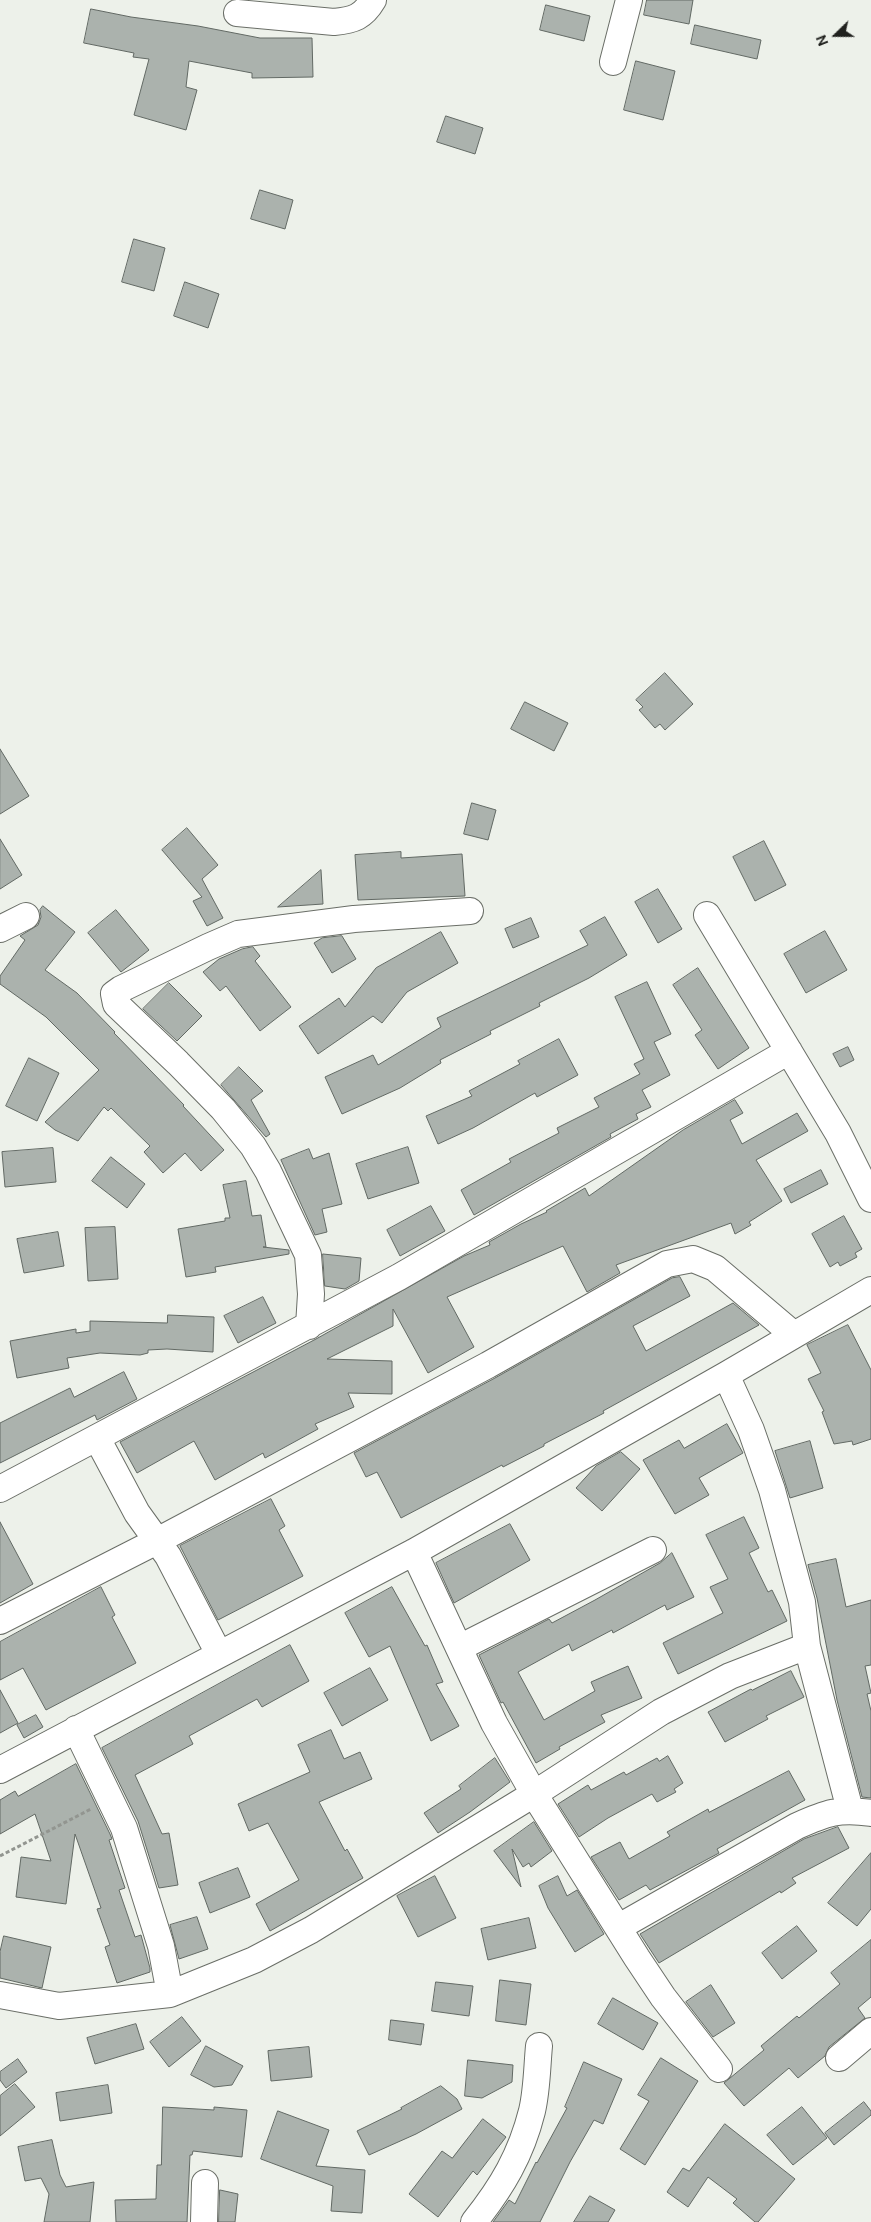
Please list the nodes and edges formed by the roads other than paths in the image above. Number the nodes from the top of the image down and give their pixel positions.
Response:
1 (373, 0) edge
2 (629, 0) edge
3 (238, 13) dead end
4 (613, 62) dead end
5 (470, 911) dead end
6 (707, 915) dead end
7 (26, 916) dead end
8 (0, 930) edge
9 (789, 1051) junction
10 (871, 1199) edge
11 (871, 1290) edge
12 (309, 1326) junction
13 (794, 1335) junction
14 (726, 1375) junction
15 (96, 1438) junction
16 (0, 1489) edge
17 (157, 1541) junction
18 (652, 1550) dead end
19 (414, 1552) junction
20 (0, 1621) edge
21 (807, 1646) junction
22 (459, 1648) junction
23 (218, 1654) junction
24 (76, 1729) junction
25 (0, 1770) edge
26 (534, 1794) junction
27 (861, 1811) edge
28 (619, 1927) junction
29 (170, 1994) junction
30 (0, 1995) edge
31 (871, 2031) edge
32 (539, 2046) dead end
33 (840, 2058) dead end
34 (719, 2069) dead end
35 (205, 2183) dead end
36 (204, 2222) edge
37 (474, 2222) edge

1 - 3 street
2 - 4 street
5 - 12 street
6 - 9 street
7 - 8 street
9 - 10 street
9 - 12 street
11 - 13 street
12 - 15 street
13 - 14 street
13 - 17 street
14 - 19 street
14 - 21 street
15 - 16 street
15 - 17 street
17 - 20 street
17 - 23 street
18 - 22 street
19 - 22 street
19 - 23 street
21 - 26 street
21 - 27 street
22 - 26 street
23 - 24 street
24 - 25 street
24 - 29 street
26 - 28 street
26 - 29 street
27 - 28 street
28 - 34 street
29 - 30 street
31 - 33 street
32 - 37 street
35 - 36 street

